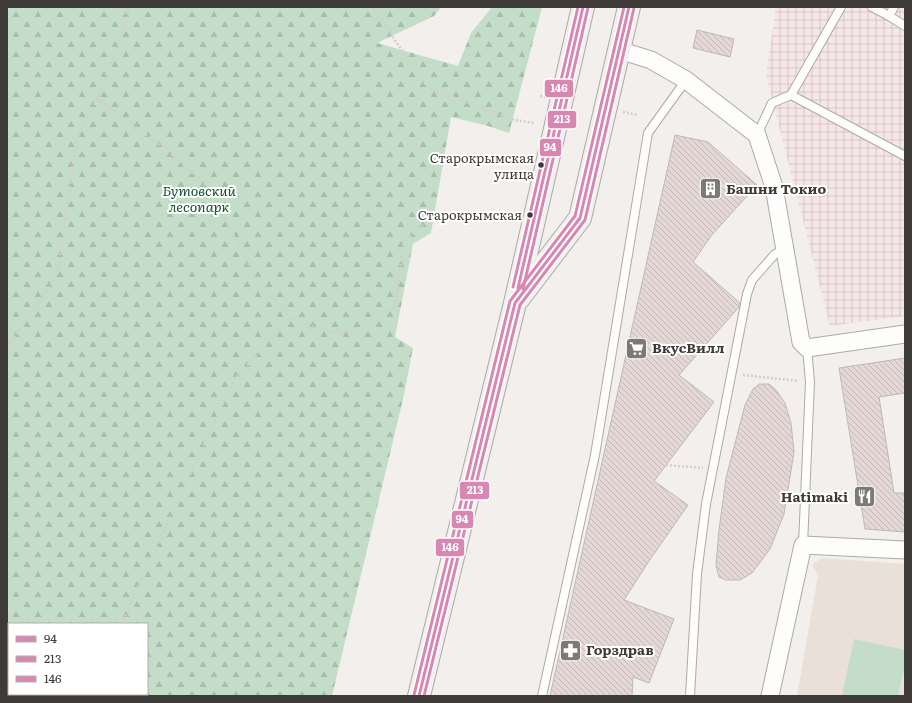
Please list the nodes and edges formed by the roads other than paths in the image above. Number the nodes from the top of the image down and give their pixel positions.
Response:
1 (583, 7) edge
2 (629, 7) edge
3 (841, 7) edge
4 (872, 7) edge
5 (894, 7) edge
6 (889, 16) junction
7 (905, 26) edge
8 (619, 50) junction
9 (686, 80) junction
10 (791, 95) junction
11 (757, 135) junction
12 (905, 156) edge
13 (785, 248) junction
14 (515, 304) junction
15 (905, 334) edge
16 (807, 348) junction
17 (803, 545) junction
18 (905, 550) edge
19 (419, 696) edge
20 (542, 696) edge
21 (690, 696) edge
22 (770, 696) edge

1 - 14 main road
2 - 8 main road
3 - 10 lane
4 - 6 lane
5 - 6 lane
6 - 7 lane
8 - 9 street
8 - 14 main road
9 - 11 street
9 - 20 lane
10 - 11 lane
10 - 12 lane
11 - 13 street
13 - 16 street
13 - 21 lane
14 - 19 main road
15 - 16 street
16 - 17 lane
17 - 18 street
17 - 22 street

